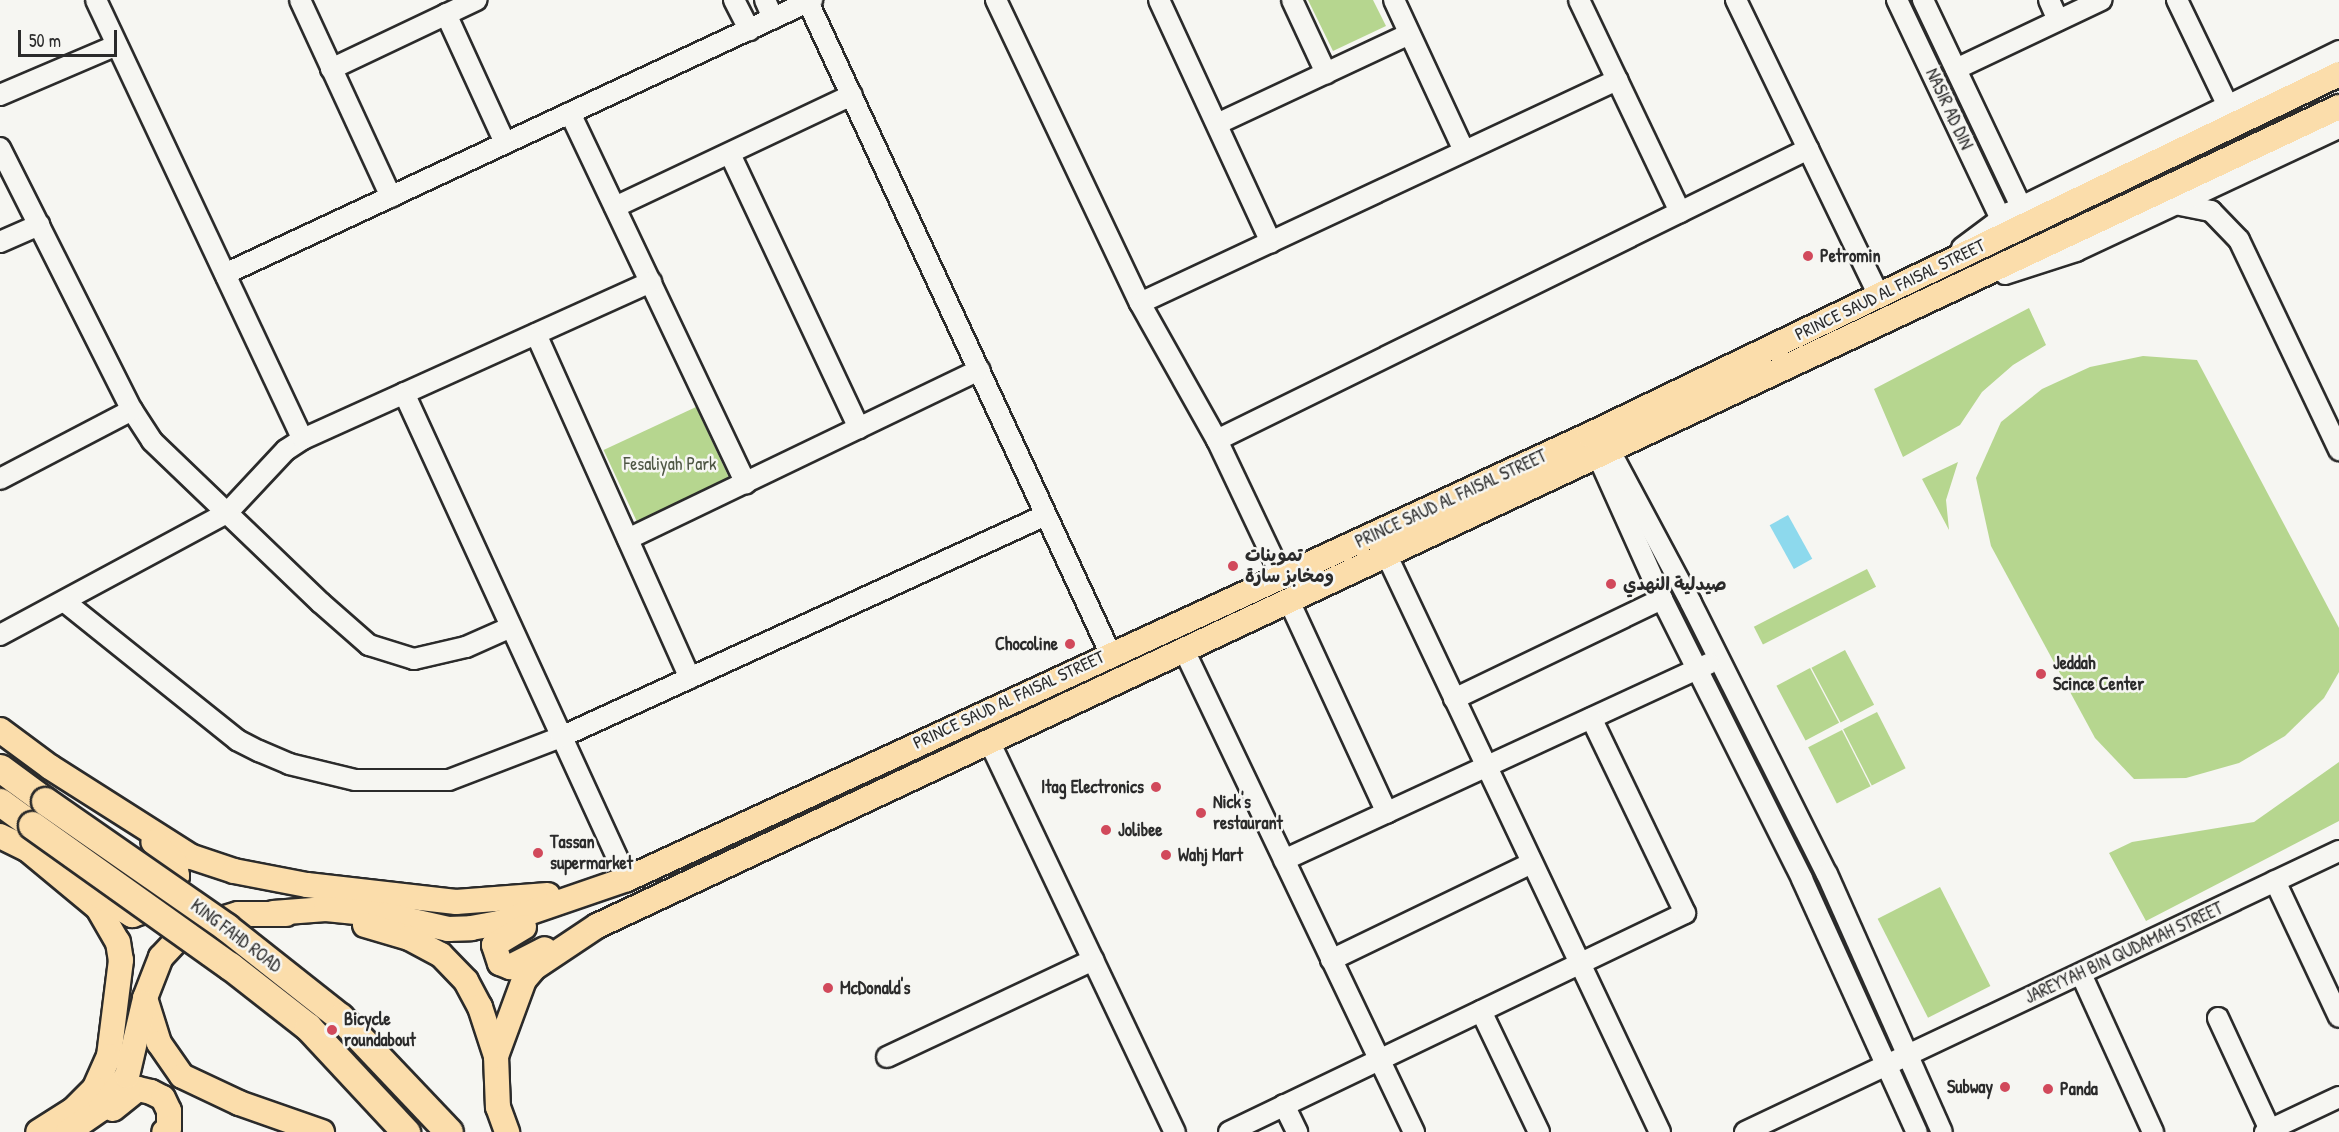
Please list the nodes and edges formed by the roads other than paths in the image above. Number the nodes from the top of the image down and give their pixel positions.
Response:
1 (96, 0) edge
2 (300, 0) edge
3 (476, 0) edge
4 (734, 0) edge
5 (765, 0) edge
6 (996, 0) edge
7 (1159, 0) edge
8 (1292, 0) edge
9 (1394, 0) edge
10 (1579, 0) edge
11 (1736, 0) edge
12 (1897, 0) edge
13 (1923, 0) edge
14 (2049, 0) edge
15 (2101, 0) edge
16 (2177, 0) edge
17 (810, 1) edge
18 (446, 14) junction
19 (773, 18) junction
20 (2058, 20) junction
21 (748, 30) junction
22 (1409, 34) junction
23 (117, 45) junction
24 (2339, 51) edge
25 (332, 69) junction
26 (1956, 69) junction
27 (1326, 73) junction
28 (2339, 74) edge
29 (1617, 80) junction
30 (0, 95) edge
31 (852, 95) junction
32 (2228, 106) junction
33 (2339, 107) edge
34 (570, 113) junction
35 (1216, 124) junction
36 (2339, 128) edge
37 (505, 144) junction
38 (0, 148) edge
39 (1808, 149) junction
40 (1464, 152) junction
41 (730, 154) junction
42 (391, 197) junction
43 (2175, 204) junction
44 (2021, 206) junction
45 (615, 207) junction
46 (1680, 212) junction
47 (2001, 219) junction
48 (39, 225) junction
49 (0, 242) edge
50 (1271, 242) junction
51 (1936, 268) junction
52 (225, 274) junction
53 (651, 282) junction
54 (1956, 289) junction
55 (1879, 296) junction
56 (1140, 303) junction
57 (536, 334) junction
58 (979, 370) junction
59 (404, 393) junction
60 (132, 410) junction
61 (859, 428) junction
62 (303, 439) junction
63 (1217, 440) junction
64 (1598, 447) junction
65 (2339, 450) edge
66 (0, 479) edge
67 (746, 483) junction
68 (228, 513) junction
69 (1046, 514) junction
70 (628, 539) junction
71 (1388, 558) junction
72 (1282, 577) junction
73 (1662, 599) junction
74 (65, 602) junction
75 (1290, 603) junction
76 (511, 627) junction
77 (0, 635) edge
78 (1184, 650) junction
79 (1110, 653) junction
80 (1719, 659) junction
81 (1699, 670) junction
82 (690, 678) junction
83 (1454, 699) junction
84 (1591, 718) junction
85 (0, 730) edge
86 (561, 737) junction
87 (990, 743) junction
88 (1486, 767) junction
89 (0, 768) edge
90 (93, 793) junction
91 (1789, 799) junction
92 (0, 802) edge
93 (1769, 811) junction
94 (1387, 813) junction
95 (0, 836) edge
96 (29, 837) junction
97 (2339, 851) edge
98 (1284, 860) junction
99 (1532, 863) junction
100 (627, 879) junction
101 (2275, 881) junction
102 (273, 913) junction
103 (597, 926) junction
104 (1093, 960) junction
105 (1331, 960) junction
106 (1580, 963) junction
107 (2081, 974) junction
108 (145, 998) junction
109 (1481, 1011) junction
110 (2339, 1017) edge
111 (2218, 1018) dead end
112 (1909, 1053) junction
113 (496, 1056) junction
114 (887, 1057) dead end
115 (1379, 1060) junction
116 (1887, 1063) junction
117 (2339, 1097) edge
118 (1284, 1105) junction
119 (2268, 1131) edge
120 (38, 1132) edge
121 (68, 1132) edge
122 (87, 1132) edge
123 (164, 1132) edge
124 (322, 1132) edge
125 (406, 1132) edge
126 (449, 1132) edge
127 (507, 1132) edge
128 (1175, 1132) edge
129 (1229, 1132) edge
130 (1297, 1132) edge
131 (1414, 1132) edge
132 (1539, 1132) edge
133 (1660, 1132) edge
134 (1745, 1132) edge
135 (1917, 1132) edge
136 (1942, 1132) edge
137 (2153, 1132) edge

1 - 23 street
2 - 25 street
3 - 18 street
4 - 21 street
5 - 19 street
6 - 56 street
7 - 35 street
8 - 27 street
9 - 22 street
10 - 29 street
11 - 39 street
12 - 47 street, NASIR AD DIN
13 - 26 street, NASIR AD DIN
14 - 20 street
15 - 20 street
16 - 32 street
17 - 19 street
17 - 31 street
18 - 25 street
18 - 37 street
19 - 21 street
20 - 26 street
21 - 34 street
22 - 27 street
22 - 40 street
23 - 30 street
23 - 52 street
24 - 32 street
25 - 42 street
26 - 44 street, NASIR AD DIN
27 - 35 street
28 - 51 main road, PRINCE SAUD AL FAISAL STREET
29 - 40 street
29 - 46 street
31 - 41 street
31 - 58 street
32 - 44 street
33 - 54 main road, PRINCE SAUD AL FAISAL STREET
34 - 37 street
34 - 45 street
35 - 50 street
36 - 43 street
37 - 42 street
38 - 48 street
39 - 46 street
39 - 55 street
40 - 50 street
41 - 45 street
41 - 61 street
42 - 52 street
43 - 54 street
43 - 65 street
44 - 47 street
45 - 53 street
46 - 63 street
47 - 51 street
48 - 49 street
48 - 60 street
50 - 56 street
51 - 55 main road, PRINCE SAUD AL FAISAL STREET
52 - 62 street
53 - 57 street
53 - 67 street
54 - 64 main road, PRINCE SAUD AL FAISAL STREET
55 - 64 main road, PRINCE SAUD AL FAISAL STREET
56 - 63 street
57 - 59 street
57 - 70 street
58 - 61 street
58 - 69 street
59 - 62 street
59 - 76 street
60 - 66 street
60 - 68 street
61 - 67 street
62 - 68 street
63 - 72 street
64 - 71 main road, PRINCE SAUD AL FAISAL STREET
64 - 72 main road, PRINCE SAUD AL FAISAL STREET
64 - 73 street
64 - 80 street
67 - 70 street
68 - 74 street
68 - 76 street
69 - 79 street
69 - 82 street
70 - 82 street
71 - 75 main road, PRINCE SAUD AL FAISAL STREET
71 - 83 street
72 - 79 main road, PRINCE SAUD AL FAISAL STREET
73 - 81 street
73 - 83 street
74 - 77 street
74 - 86 street
75 - 78 main road, PRINCE SAUD AL FAISAL STREET
75 - 94 street
76 - 86 street
78 - 87 main road, PRINCE SAUD AL FAISAL STREET
78 - 98 street
79 - 100 main road, PRINCE SAUD AL FAISAL STREET
80 - 81 street
80 - 91 street
81 - 84 street
81 - 93 street
82 - 86 street
83 - 88 street
84 - 88 street
84 - 106 street
85 - 90 main road
86 - 100 street
87 - 103 main road, PRINCE SAUD AL FAISAL STREET
87 - 104 street
88 - 94 street
88 - 99 street
89 - 126 highway, KING FAHD ROAD, bridge
90 - 96 main road
90 - 100 main road
91 - 93 street
91 - 112 street
92 - 96 highway, KING FAHD ROAD
93 - 116 street
94 - 98 street
95 - 96 main road
96 - 120 main road
96 - 125 highway, KING FAHD ROAD, bridge
97 - 101 street, JAREYYAH BIN QUDAMAH STREET
98 - 105 street
99 - 105 street
99 - 106 street
100 - 102 main road, PRINCE SAUD AL FAISAL STREET
100 - 103 main road
101 - 107 street, JAREYYAH BIN QUDAMAH STREET
101 - 110 street
102 - 108 main road
102 - 113 main road
103 - 113 main road, PRINCE SAUD AL FAISAL STREET
104 - 114 street
104 - 128 street
105 - 115 street
106 - 109 street
106 - 133 street
107 - 112 street, JAREYYAH BIN QUDAMAH STREET
107 - 137 street
108 - 121 main road
108 - 124 main road
109 - 115 street
109 - 132 street
111 - 119 street
112 - 116 street, JAREYYAH BIN QUDAMAH STREET
112 - 136 street
113 - 127 main road
115 - 118 street
115 - 131 street
116 - 134 street, JAREYYAH BIN QUDAMAH STREET
116 - 135 street
117 - 119 street
118 - 129 street
118 - 130 street
122 - 123 main road

